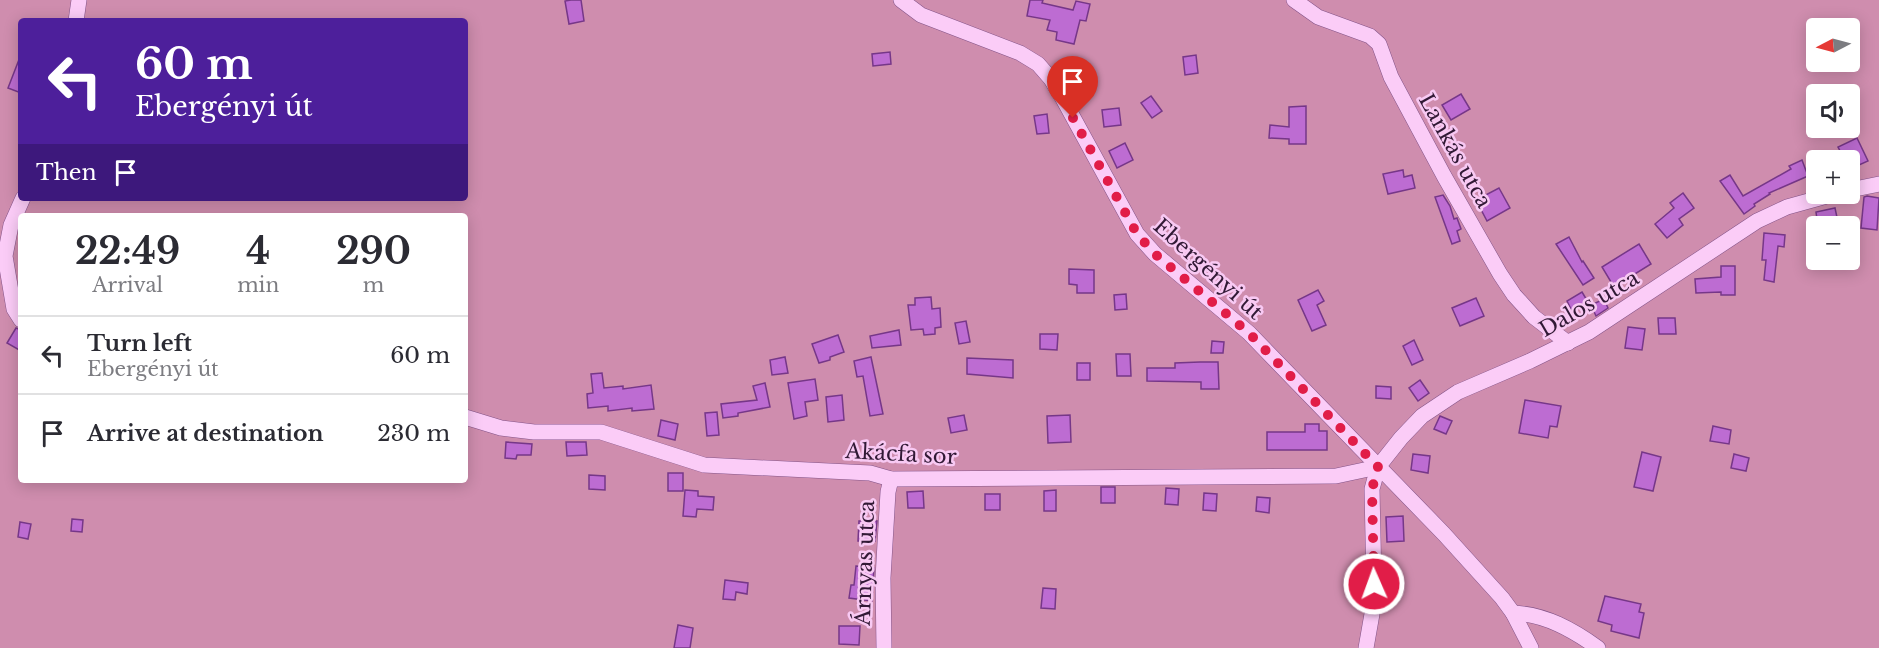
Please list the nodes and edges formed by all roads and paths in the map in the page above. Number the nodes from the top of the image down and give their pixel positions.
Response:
1 (79, 0) edge
2 (901, 0) edge
3 (1294, 0) edge
4 (76, 18) edge
5 (1879, 184) edge
6 (1860, 188) edge
7 (1806, 202) edge
8 (16, 227) edge
9 (18, 315) edge
10 (1568, 343) junction
11 (468, 418) edge
12 (1378, 467) junction
13 (891, 479) junction
14 (1513, 613) junction
15 (884, 648) edge
16 (1366, 648) edge
17 (1531, 648) edge
18 (1598, 648) edge

1 - 4 street
2 - 12 street, Ebergényi út
3 - 10 street, Lankás utca
5 - 6 street
7 - 10 street, Dalos utca
8 - 9 street
10 - 12 street, Dalos utca
11 - 13 street, Akácfa sor
12 - 13 street, Akácfa sor
12 - 14 street, Ebergényi út
12 - 16 street
13 - 15 street, Árnyas utca
14 - 17 street, Ebergényi út
14 - 18 street

